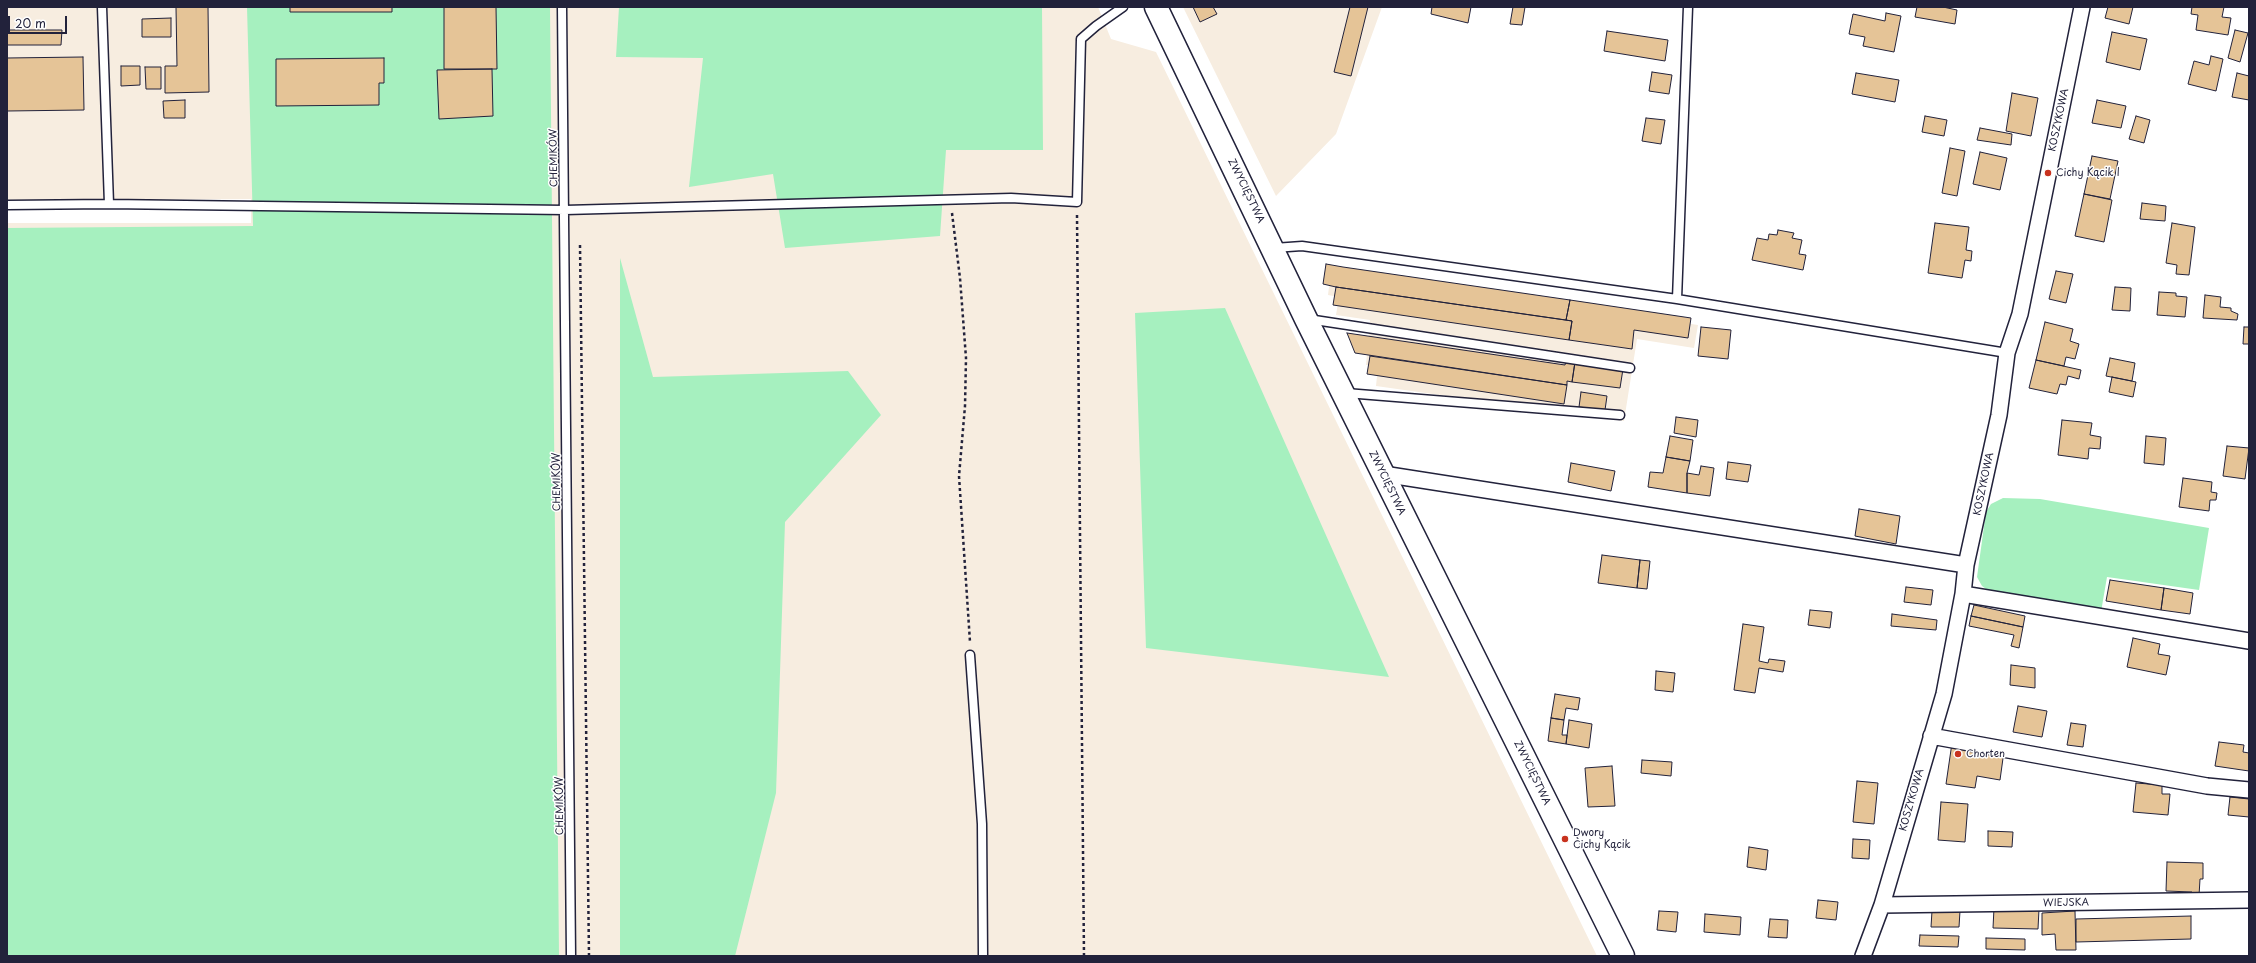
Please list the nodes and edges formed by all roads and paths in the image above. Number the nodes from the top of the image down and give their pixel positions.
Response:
1 (102, 7) edge
2 (562, 7) edge
3 (1123, 7) edge
4 (1156, 7) edge
5 (1688, 7) edge
6 (2082, 7) edge
7 (951, 200) junction
8 (1077, 202) junction
9 (7, 204) edge
10 (109, 204) junction
11 (565, 210) junction
12 (580, 241) dead end
13 (1273, 248) junction
14 (1677, 298) junction
15 (1306, 319) junction
16 (2007, 353) junction
17 (1630, 368) dead end
18 (1344, 392) junction
19 (1620, 415) dead end
20 (1383, 474) junction
21 (1966, 565) junction
22 (1963, 594) junction
23 (2249, 641) edge
24 (970, 655) joint
25 (1931, 736) junction
26 (2249, 790) edge
27 (2249, 900) edge
28 (1882, 905) junction
29 (571, 956) edge
30 (589, 956) edge
31 (982, 956) edge
32 (1084, 956) edge
33 (1623, 956) edge
34 (1863, 956) edge

1 - 10 lane
2 - 11 lane, CHEMIKÓW
3 - 8 lane
4 - 13 street, ZWYCIĘSTWA
5 - 14 lane
6 - 16 street, KOSZYKOWA
7 - 8 lane
7 - 11 lane
7 - 24 path
8 - 32 path
9 - 10 lane
10 - 11 lane
11 - 29 lane, CHEMIKÓW
12 - 30 path
13 - 14 lane
13 - 15 street, ZWYCIĘSTWA
14 - 16 lane
15 - 17 lane
15 - 18 street, ZWYCIĘSTWA
16 - 21 street, KOSZYKOWA
18 - 19 lane
18 - 20 street, ZWYCIĘSTWA
20 - 21 street
20 - 33 street, ZWYCIĘSTWA
21 - 22 street, KOSZYKOWA
22 - 23 street
22 - 25 street, KOSZYKOWA
24 - 31 lane
25 - 26 street
25 - 28 street, KOSZYKOWA
27 - 28 street, WIEJSKA
28 - 34 street, KOSZYKOWA

